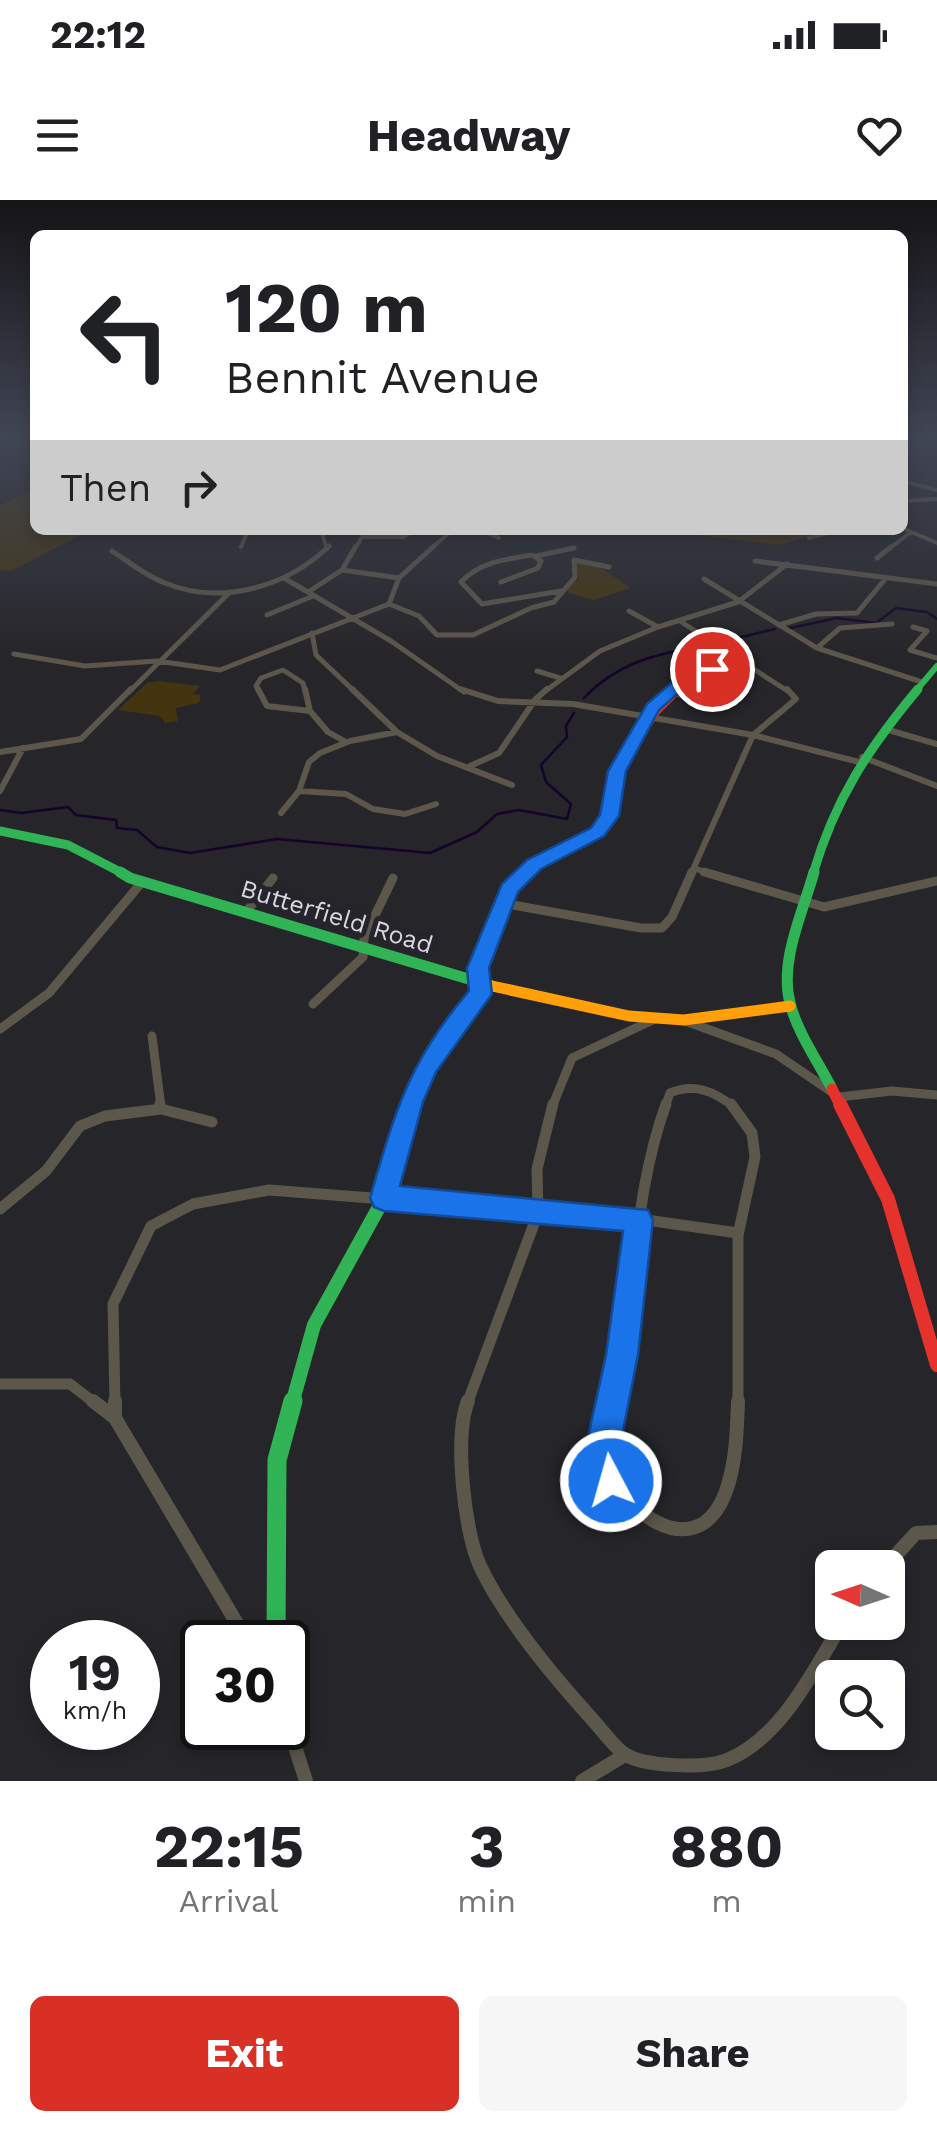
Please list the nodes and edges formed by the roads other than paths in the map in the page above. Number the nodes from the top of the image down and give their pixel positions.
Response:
1 (910, 532) edge
2 (246, 535) edge
3 (324, 535) edge
4 (406, 535) edge
5 (446, 535) edge
6 (493, 535) edge
7 (820, 535) edge
8 (906, 535) edge
9 (499, 538) dead end
10 (809, 538) dead end
11 (937, 543) edge
12 (241, 547) dead end
13 (574, 548) dead end
14 (112, 551) dead end
15 (536, 556) junction
16 (876, 558) dead end
17 (755, 562) dead end
18 (786, 564) junction
19 (609, 567) dead end
20 (342, 570) junction
21 (284, 578) junction
22 (399, 578) junction
23 (886, 578) junction
24 (704, 579) dead end
25 (502, 582) dead end
26 (937, 584) edge
27 (560, 590) junction
28 (228, 594) junction
29 (310, 594) junction
30 (738, 602) junction
31 (389, 604) junction
32 (629, 611) dead end
33 (267, 616) dead end
34 (353, 617) junction
35 (680, 621) junction
36 (892, 624) dead end
37 (778, 625) junction
38 (658, 627) junction
39 (913, 627) dead end
40 (312, 634) junction
41 (817, 648) junction
42 (14, 654) dead end
43 (740, 660) junction
44 (157, 661) junction
45 (937, 662) edge
46 (537, 671) dead end
47 (560, 678) junction
48 (922, 682) junction
49 (669, 690) junction
50 (740, 695) dead end
51 (535, 700) junction
52 (310, 712) junction
53 (648, 716) junction
54 (885, 729) junction
55 (397, 732) junction
56 (754, 734) junction
57 (346, 742) junction
58 (937, 744) edge
59 (23, 748) junction
60 (0, 752) edge
61 (861, 760) junction
62 (470, 766) junction
63 (512, 784) dead end
64 (937, 786) edge
65 (0, 791) edge
66 (299, 791) junction
67 (436, 804) dead end
68 (281, 814) dead end
69 (0, 832) edge
70 (696, 868) junction
71 (273, 878) dead end
72 (394, 878) dead end
73 (937, 881) edge
74 (142, 882) junction
75 (502, 903) junction
76 (805, 904) junction
77 (246, 912) junction
78 (362, 948) junction
79 (477, 981) junction
80 (313, 1004) dead end
81 (790, 1006) junction
82 (655, 1020) junction
83 (684, 1020) junction
84 (0, 1029) edge
85 (152, 1036) dead end
86 (937, 1095) edge
87 (839, 1098) junction
88 (160, 1109) junction
89 (212, 1122) dead end
90 (384, 1198) junction
91 (0, 1209) edge
92 (538, 1213) junction
93 (638, 1220) junction
94 (738, 1234) junction
95 (937, 1366) edge
96 (0, 1384) edge
97 (115, 1418) junction
98 (937, 1532) edge
99 (901, 1550) edge
100 (235, 1620) edge
101 (276, 1620) edge
102 (831, 1640) edge
103 (296, 1750) edge
104 (624, 1755) junction
105 (306, 1781) edge
106 (582, 1781) edge

1 - 11 street
2 - 12 street
3 - 21 street
4 - 20 street
5 - 22 street
6 - 9 street
7 - 10 street
8 - 16 street
13 - 15 street
14 - 28 street
15 - 25 street
15 - 27 street
17 - 18 street
18 - 23 street
18 - 30 street
19 - 27 street
20 - 22 street
20 - 29 street
21 - 28 street
21 - 29 street
22 - 31 street
23 - 26 street
23 - 37 street
24 - 30 street
27 - 31 street
28 - 44 street
29 - 33 street
29 - 34 street
30 - 35 street
30 - 37 street
31 - 34 street
32 - 38 street
34 - 40 street
34 - 51 street
35 - 38 street
35 - 43 street
36 - 41 street
37 - 41 street
38 - 47 street
39 - 45 street
40 - 44 street
40 - 55 street
41 - 48 street
42 - 44 street
43 - 49 street
43 - 56 street
44 - 59 street
45 - 48 street
46 - 47 street
47 - 51 street
48 - 54 street
49 - 50 street
49 - 53 street
51 - 53 street
51 - 62 street
52 - 52 street
52 - 57 street
53 - 56 street
53 - 75 street
54 - 58 street
54 - 61 street
55 - 57 street
55 - 62 street
56 - 61 street
56 - 70 street
57 - 66 street
59 - 60 street
59 - 65 street
61 - 64 street
61 - 76 street
62 - 63 street
66 - 67 street
66 - 68 street
69 - 74 street, Butterfield Road
70 - 75 street
70 - 76 street
71 - 77 street
72 - 78 street
73 - 76 street
74 - 77 street, Butterfield Road
74 - 84 street
75 - 79 street
76 - 81 street
77 - 78 street, Butterfield Road
78 - 79 street, Butterfield Road
78 - 80 street
79 - 82 street, Butterfield Road
79 - 90 street
81 - 83 street, Butterfield Road
81 - 87 street
82 - 83 street, Butterfield Road
82 - 92 street
83 - 87 street
85 - 88 street
86 - 87 street
87 - 95 street
88 - 89 street
88 - 91 street
90 - 92 street
90 - 97 street
90 - 101 street
92 - 93 street
92 - 104 street
93 - 94 street
93 - 94 street
93 - 94 street
96 - 97 street
97 - 100 street
98 - 99 street
102 - 104 street
103 - 105 street
104 - 106 street

